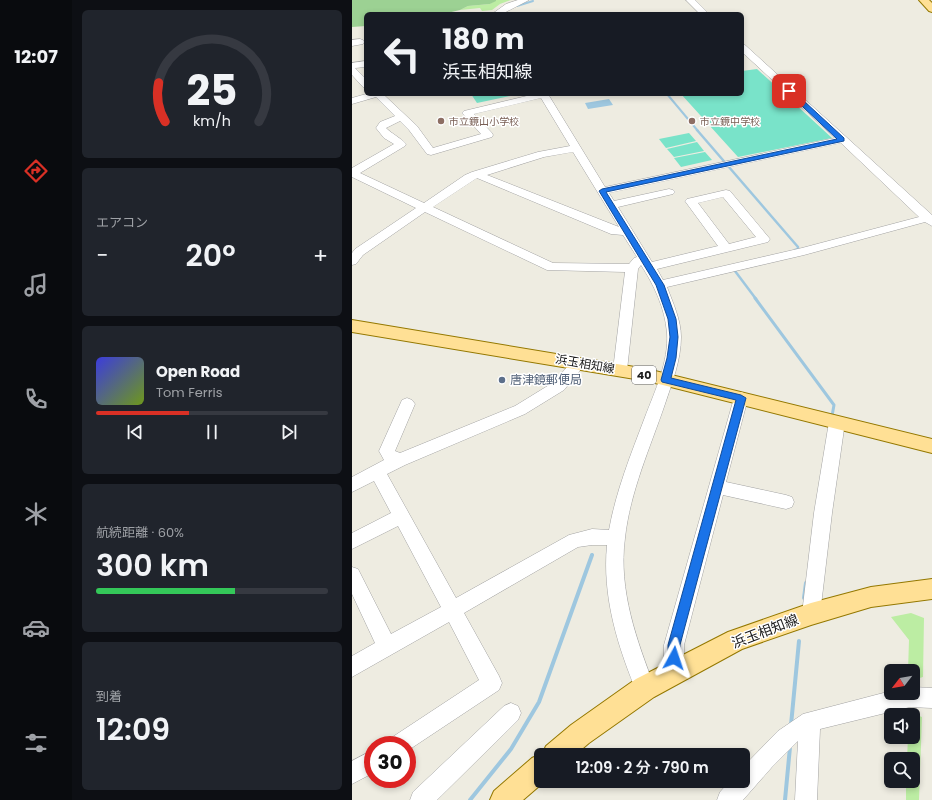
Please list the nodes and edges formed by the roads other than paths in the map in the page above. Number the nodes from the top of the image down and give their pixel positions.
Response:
1 (526, 0) edge
2 (690, 0) edge
3 (924, 0) edge
4 (932, 9) edge
5 (499, 12) edge
6 (703, 12) edge
7 (744, 50) edge
8 (364, 64) edge
9 (352, 66) edge
10 (352, 70) edge
11 (364, 83) edge
12 (370, 96) edge
13 (379, 96) edge
14 (538, 96) edge
15 (544, 96) edge
16 (352, 101) edge
17 (401, 117) junction
18 (842, 140) junction
19 (576, 148) junction
20 (352, 173) edge
21 (476, 174) junction
22 (602, 191) junction
23 (669, 192) dead end
24 (611, 205) junction
25 (425, 207) junction
26 (930, 220) edge
27 (627, 231) junction
28 (726, 248) junction
29 (352, 261) edge
30 (646, 263) junction
31 (632, 268) junction
32 (660, 285) junction
33 (352, 326) edge
34 (579, 363) junction
35 (620, 370) junction
36 (666, 380) junction
37 (741, 398) junction
38 (407, 404) dead end
39 (837, 422) junction
40 (932, 446) edge
41 (399, 460) junction
42 (378, 473) junction
43 (352, 485) edge
44 (718, 488) junction
45 (786, 502) dead end
46 (402, 516) junction
47 (616, 538) junction
48 (352, 541) edge
49 (352, 575) edge
50 (932, 589) edge
51 (452, 611) junction
52 (811, 614) junction
53 (387, 647) junction
54 (352, 667) edge
55 (674, 672) junction
56 (645, 688) junction
57 (932, 698) edge
58 (511, 713) dead end
59 (797, 729) junction
60 (412, 736) edge
61 (563, 748) edge
62 (364, 767) edge
63 (534, 773) edge
64 (352, 774) edge
65 (421, 800) edge
66 (503, 800) edge
67 (728, 800) edge
68 (806, 800) edge

1 - 5 street
2 - 6 street
3 - 4 main road
7 - 18 street
8 - 9 street
10 - 11 street
12 - 16 street
13 - 17 street
14 - 17 street
15 - 19 street
17 - 20 street
18 - 22 street
18 - 26 street
19 - 21 street
19 - 22 street
20 - 25 street
21 - 25 street
21 - 27 street
22 - 24 street
23 - 24 street
24 - 27 street
25 - 29 street
25 - 31 street
26 - 32 street
27 - 30 street
28 - 28 street
28 - 30 street
30 - 31 street
30 - 32 street
31 - 35 street
32 - 36 street
33 - 34 main road, 浜玉相知線 / 40
34 - 35 main road, 浜玉相知線 / 40
34 - 41 street
35 - 36 main road, 浜玉相知線 / 40
36 - 37 main road, 浜玉相知線 / 40
36 - 47 street
37 - 39 main road, 浜玉相知線 / 40
37 - 44 street
38 - 41 street
39 - 40 main road, 浜玉相知線 / 40
39 - 52 street
41 - 42 street
42 - 43 street
42 - 46 street
44 - 45 street
44 - 55 street
46 - 48 street
46 - 51 street
47 - 51 street
47 - 56 street
49 - 53 street
50 - 52 main road, 浜玉相知線
51 - 53 street
51 - 60 street
52 - 55 main road, 浜玉相知線
53 - 54 street
55 - 56 main road, 浜玉相知線
56 - 61 main road, 浜玉相知線
57 - 59 street
58 - 65 street
59 - 67 street
59 - 68 street
62 - 64 street
63 - 66 main road

